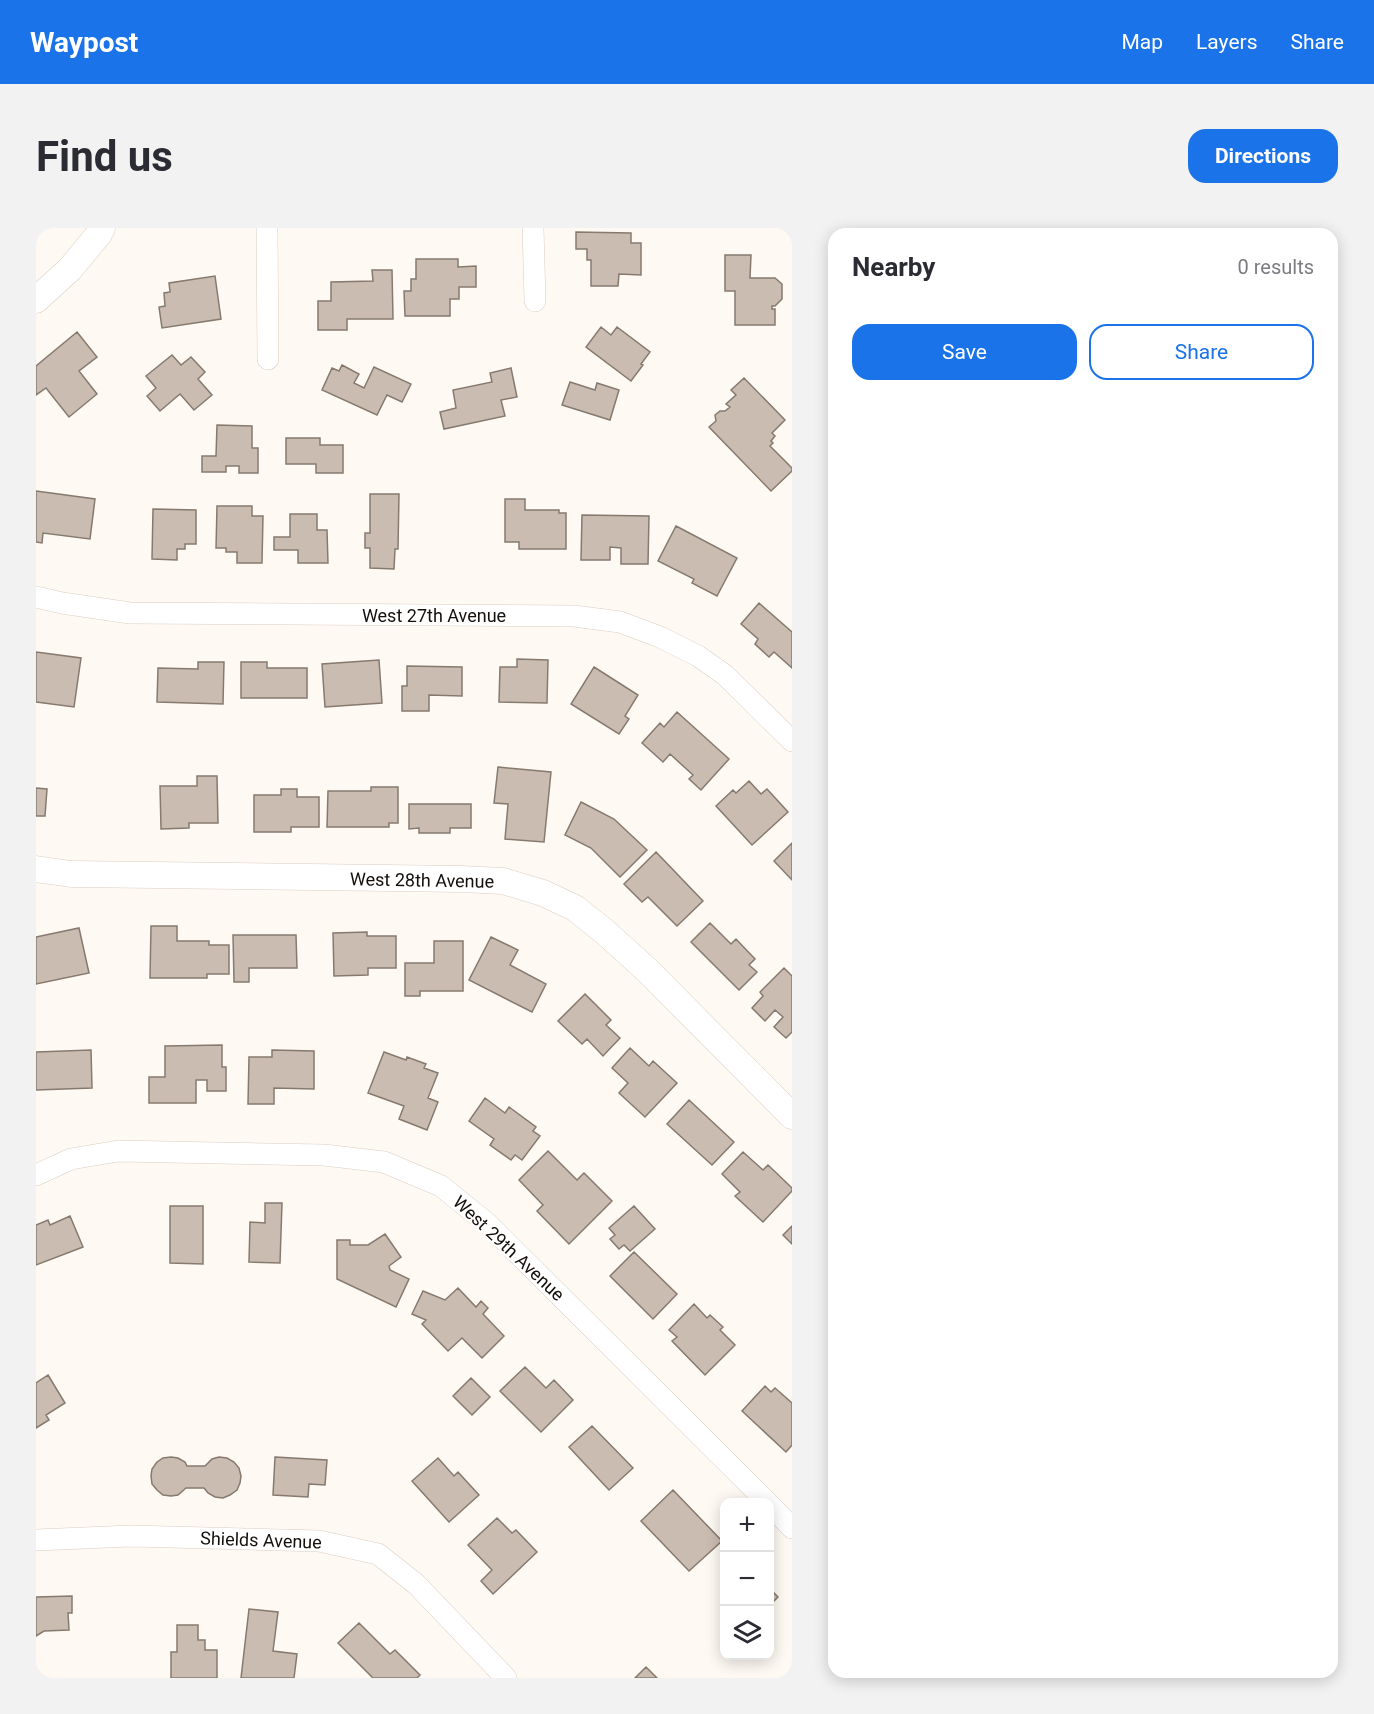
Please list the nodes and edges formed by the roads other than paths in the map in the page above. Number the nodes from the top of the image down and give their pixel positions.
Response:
1 (102, 228) edge
2 (267, 228) edge
3 (533, 228) edge
4 (36, 300) edge
5 (535, 301) dead end
6 (268, 359) dead end
7 (36, 597) edge
8 (792, 741) edge
9 (36, 869) edge
10 (792, 1116) edge
11 (36, 1175) edge
12 (762, 1498) edge
13 (774, 1510) edge
14 (792, 1528) edge
15 (36, 1540) edge
16 (506, 1678) edge

1 - 4 street
2 - 6 street
3 - 5 street
7 - 8 street, West 27th Avenue
9 - 10 street, West 28th Avenue
11 - 12 street, West 29th Avenue
13 - 14 street, West 29th Avenue
15 - 16 street, Shields Avenue

